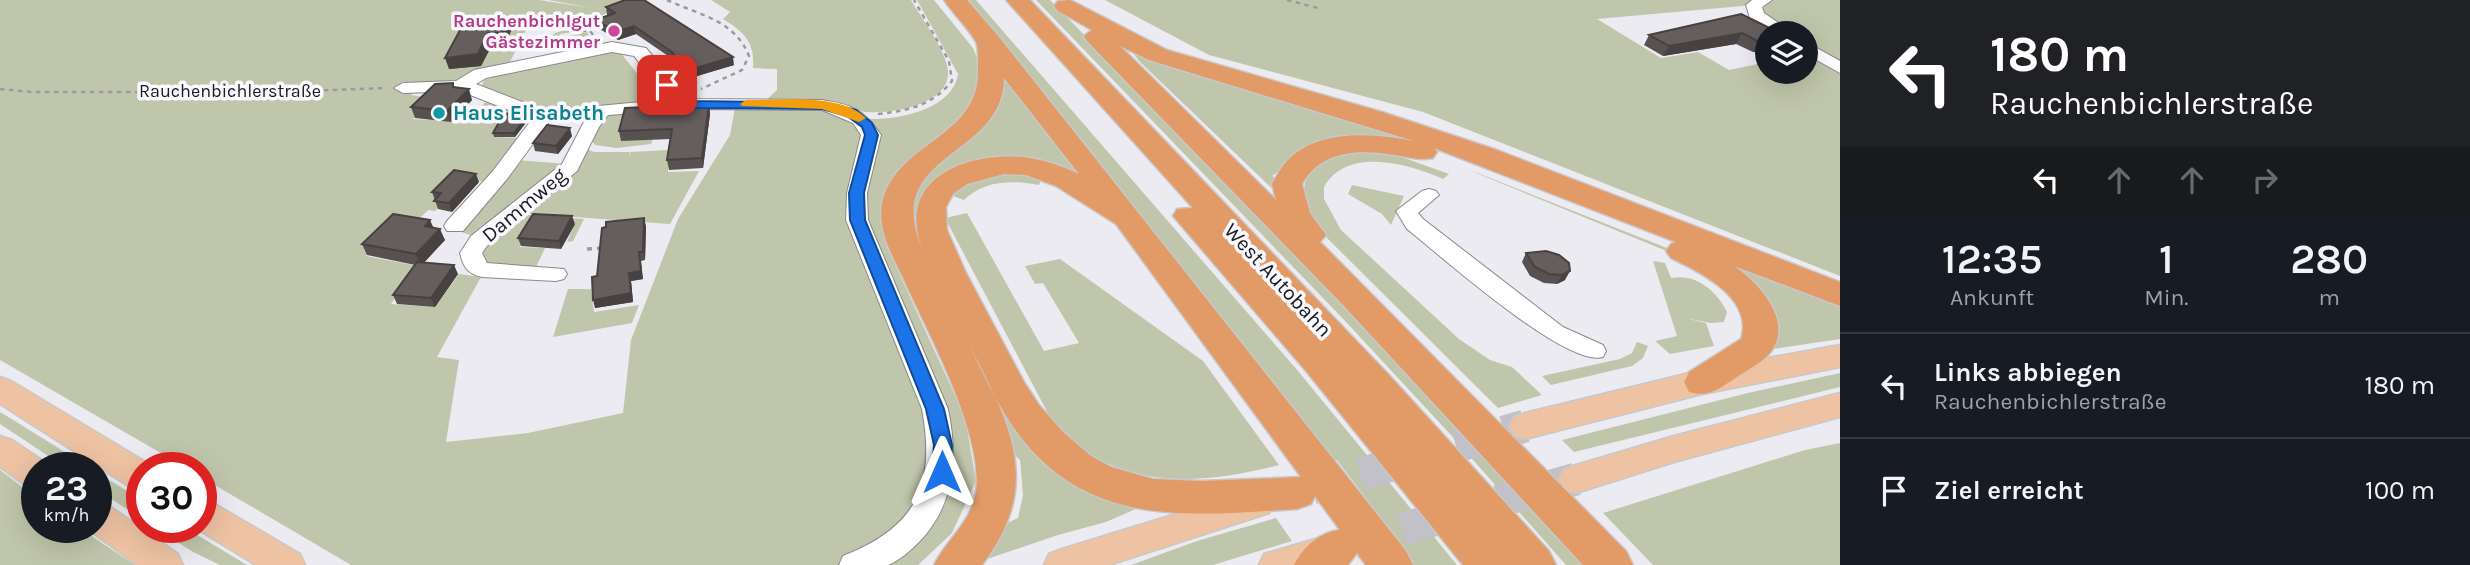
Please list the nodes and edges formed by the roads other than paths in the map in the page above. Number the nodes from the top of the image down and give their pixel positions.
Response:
1 (955, 0) edge
2 (995, 0) edge
3 (1017, 0) edge
4 (1764, 0) edge
5 (1063, 3) edge
6 (1766, 21) edge
7 (541, 42) dead end
8 (990, 42) junction
9 (1818, 54) edge
10 (559, 57) junction
11 (1840, 68) edge
12 (480, 74) junction
13 (460, 86) junction
14 (685, 100) junction
15 (602, 111) junction
16 (543, 117) junction
17 (1429, 195) dead end
18 (1127, 216) junction
19 (455, 226) dead end
20 (556, 274) dead end
21 (1351, 290) junction
22 (1840, 295) edge
23 (1594, 351) dead end
24 (1840, 356) edge
25 (1702, 382) junction
26 (0, 389) edge
27 (1840, 405) edge
28 (1525, 426) tunnel mouth
29 (0, 449) edge
30 (21, 464) edge
31 (126, 467) edge
32 (1576, 479) tunnel mouth
33 (1297, 492) joint
34 (217, 523) edge
35 (112, 527) edge
36 (1327, 557) tunnel mouth
37 (165, 565) edge
38 (287, 565) edge
39 (854, 565) edge
40 (956, 565) edge
41 (1062, 565) edge
42 (1277, 565) edge
43 (1391, 565) edge
44 (1489, 565) edge
45 (1534, 565) edge
46 (1611, 565) edge

1 - 8 highway
2 - 44 highway, West Autobahn
3 - 45 highway, West Autobahn
4 - 6 street
5 - 21 highway
5 - 22 highway
7 - 10 street
8 - 18 highway
8 - 40 highway
9 - 11 street
10 - 12 street
10 - 14 street
12 - 13 street
12 - 13 street
13 - 16 street
14 - 15 street
14 - 39 street
15 - 16 street
15 - 20 street, Dammweg
16 - 19 street
17 - 23 street
18 - 33 highway
18 - 43 highway
21 - 25 highway
21 - 46 highway
24 - 25 main road
25 - 28 main road
26 - 31 main road
27 - 32 main road
29 - 30 main road
33 - 41 main road
34 - 38 main road
35 - 37 main road
36 - 42 main road

